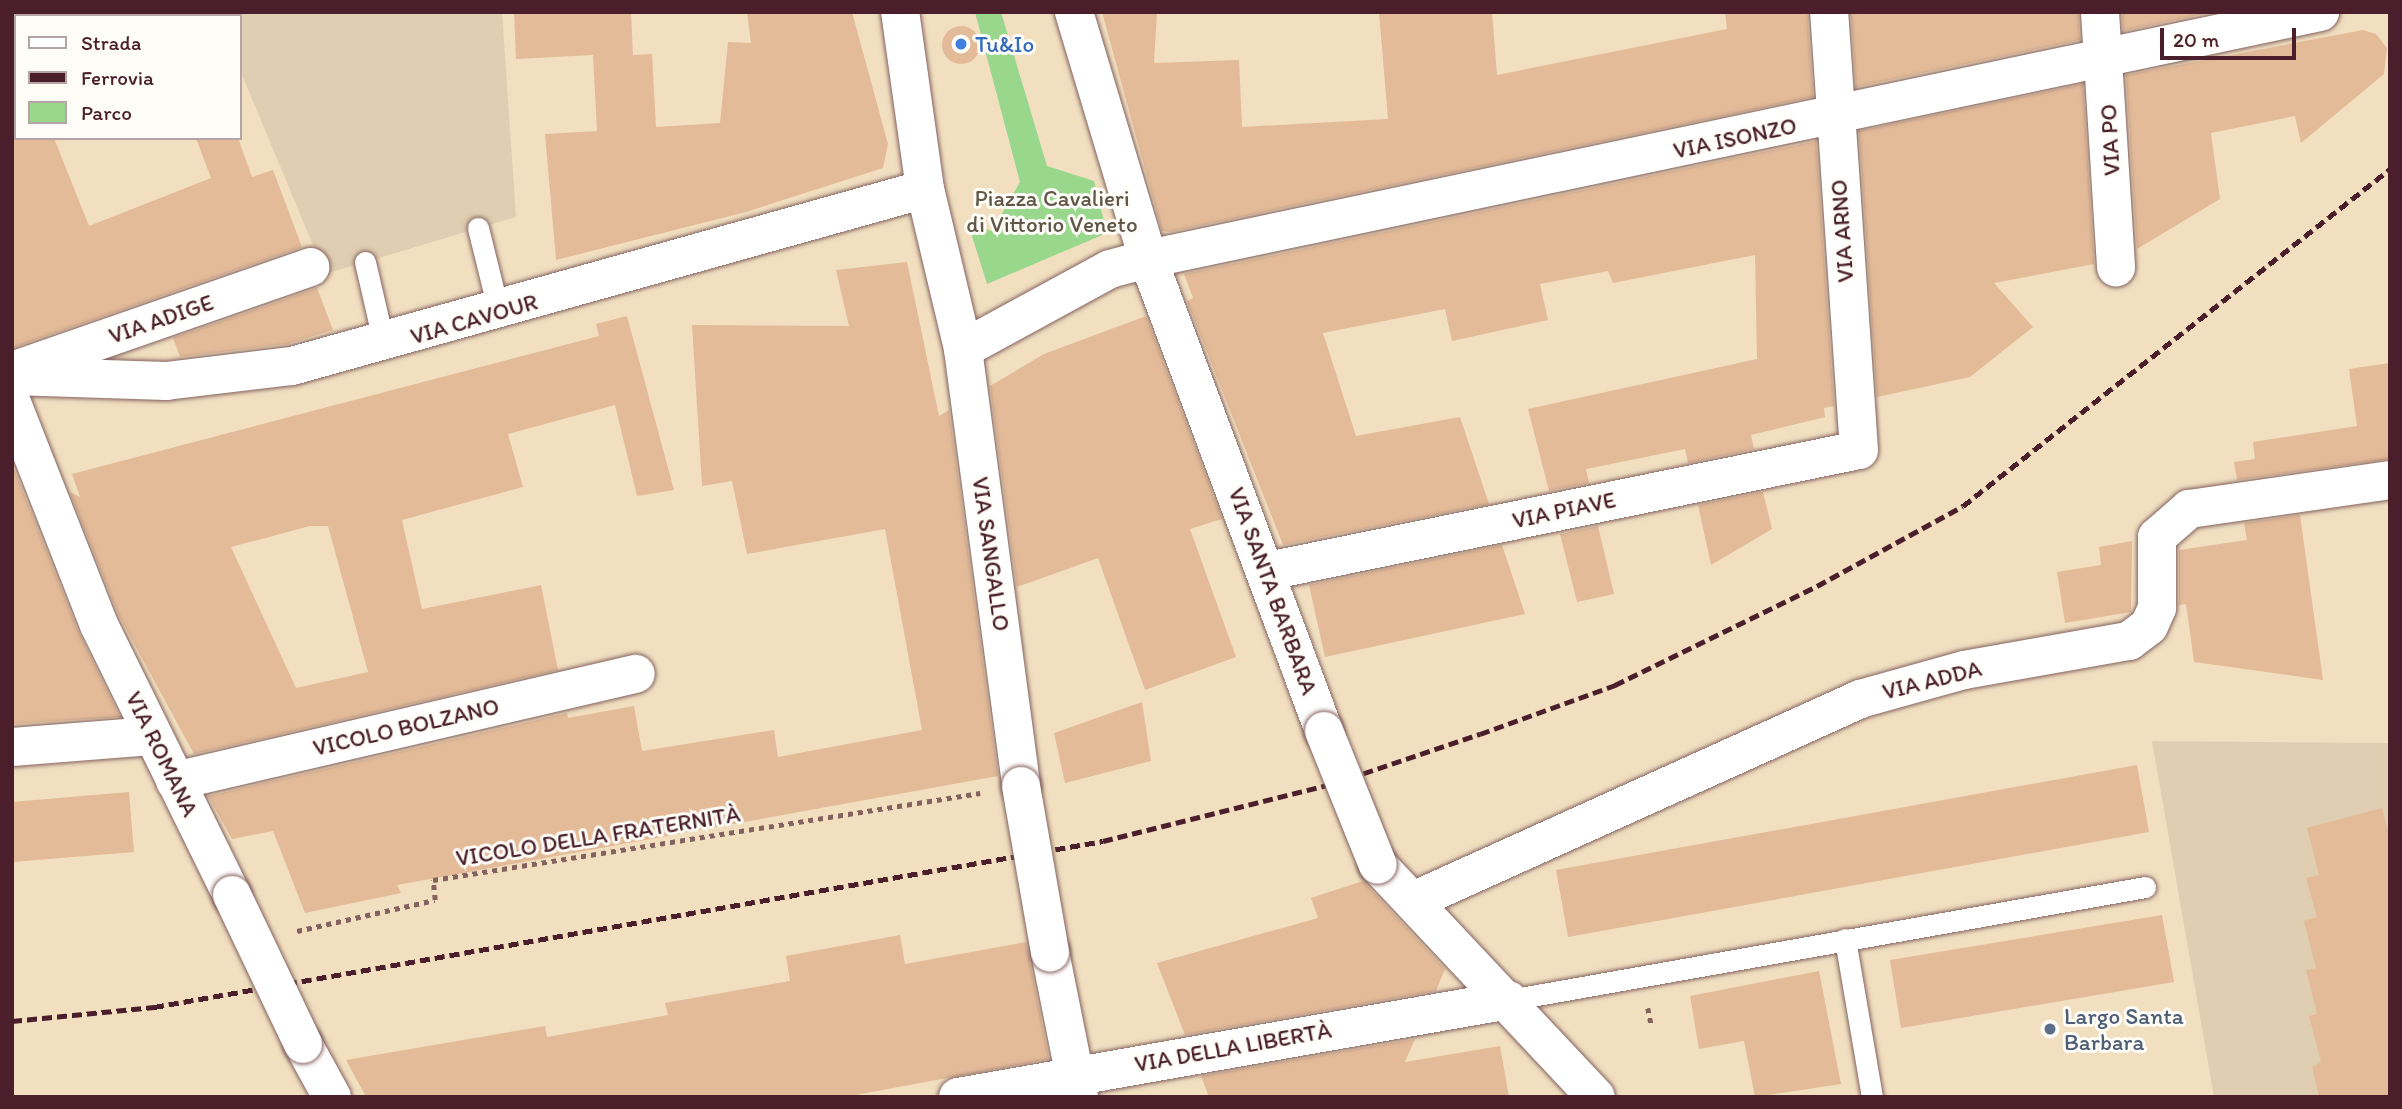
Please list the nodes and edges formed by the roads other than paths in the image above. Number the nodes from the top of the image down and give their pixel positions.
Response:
1 (900, 12) edge
2 (1074, 12) edge
3 (1829, 12) edge
4 (2101, 12) edge
5 (2320, 12) edge
6 (2106, 58) junction
7 (1834, 118) junction
8 (925, 189) junction
9 (478, 228) dead end
10 (1148, 259) junction
11 (365, 262) dead end
12 (310, 267) dead end
13 (2116, 267) dead end
14 (499, 313) junction
15 (384, 344) junction
16 (963, 349) junction
17 (12, 373) edge
18 (12, 403) edge
19 (1859, 450) joint
20 (2390, 481) edge
21 (1268, 571) junction
22 (636, 674) dead end
23 (152, 736) junction
24 (12, 747) edge
25 (175, 781) junction
26 (2145, 887) dead end
27 (1413, 901) junction
28 (1845, 939) junction
29 (1508, 1000) junction
30 (1077, 1086) edge
31 (332, 1097) edge
32 (958, 1097) edge
33 (1596, 1097) edge
34 (1872, 1097) edge

1 - 8 street, VIA SANGALLO
2 - 10 street, VIA SANTA BARBARA
3 - 7 street, VIA ARNO
4 - 6 street, VIA PO
5 - 6 street, VIA ISONZO
6 - 7 street, VIA ISONZO
6 - 13 street, VIA PO
7 - 10 street, VIA ISONZO
7 - 19 street, VIA ARNO
8 - 14 street, VIA CAVOUR
8 - 16 street, VIA SANGALLO
9 - 14 lane
10 - 16 street
10 - 21 street, VIA SANTA BARBARA
11 - 15 lane
12 - 17 street, VIA ADIGE
14 - 15 street, VIA CAVOUR
15 - 17 street, VIA CAVOUR
16 - 30 street, VIA SANGALLO, bridge
18 - 23 street, VIA ROMANA
19 - 21 street, VIA PIAVE
20 - 27 street, VIA ADDA
21 - 27 street, VIA SANTA BARBARA, bridge
22 - 25 street, VICOLO BOLZANO
23 - 24 street
23 - 25 street, VIA ROMANA
25 - 31 street, VIA ROMANA, bridge
26 - 28 lane
27 - 29 street, VIA SANTA BARBARA
28 - 29 lane
28 - 34 lane
29 - 30 street, VIA DELLA LIBERTÀ
29 - 33 street, VIA SANTA BARBARA
30 - 32 street, VIA DELLA LIBERTÀ

